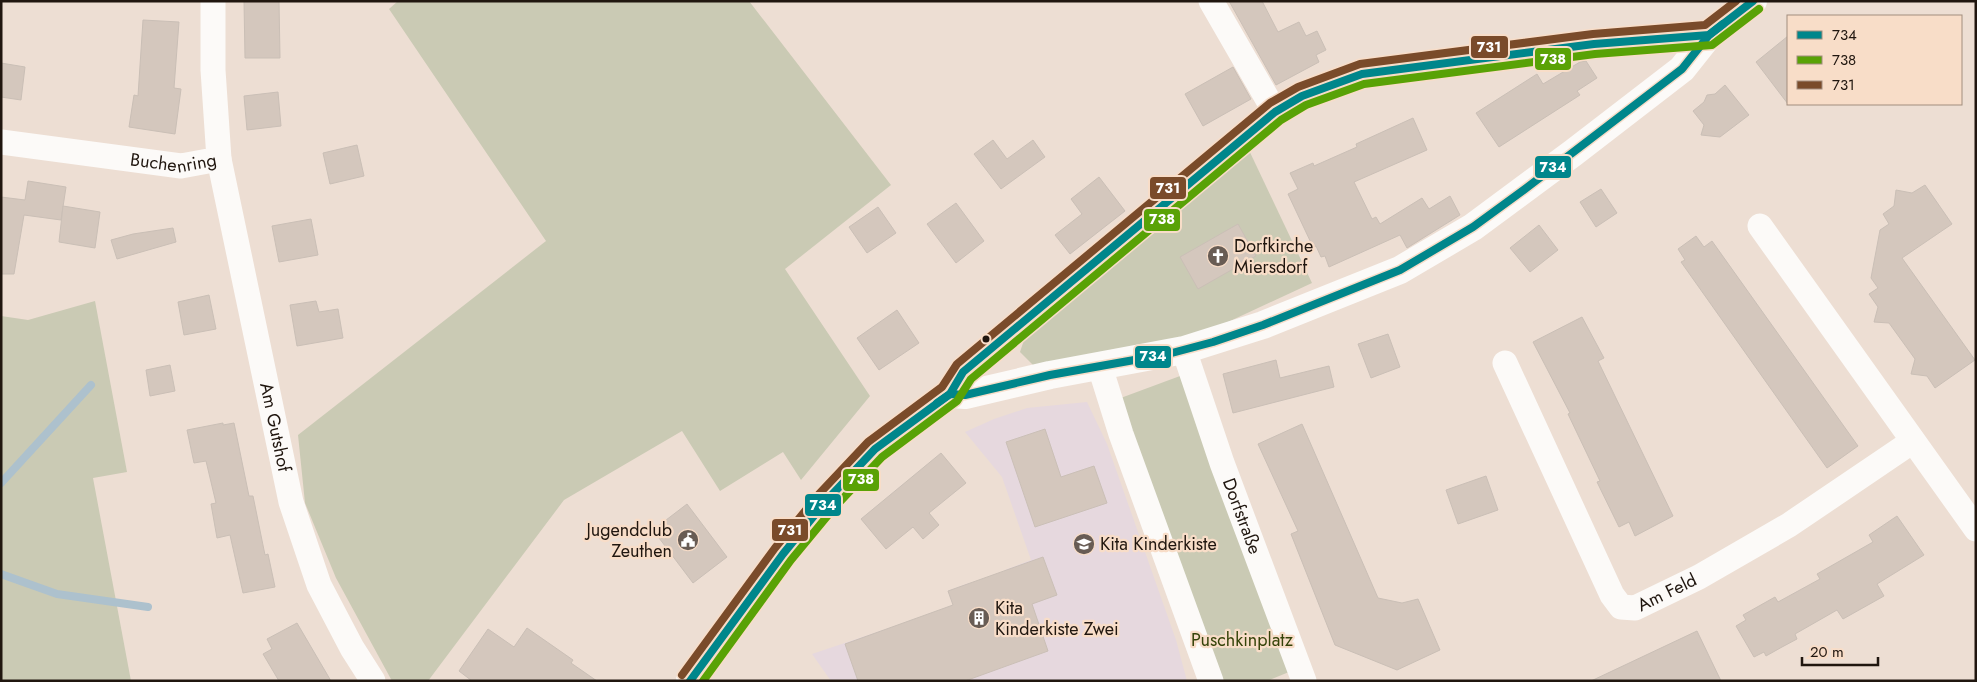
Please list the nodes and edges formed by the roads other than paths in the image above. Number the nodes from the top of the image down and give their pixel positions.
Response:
1 (213, 1) edge
2 (1211, 1) edge
3 (1753, 1) edge
4 (1709, 35) junction
5 (1274, 112) junction
6 (1, 142) edge
7 (219, 159) junction
8 (1760, 226) dead end
9 (1184, 350) junction
10 (1506, 363) dead end
11 (1100, 366) junction
12 (950, 394) junction
13 (1913, 441) junction
14 (1976, 529) edge
15 (373, 681) edge
16 (690, 681) edge
17 (1211, 681) edge
18 (1304, 681) edge

1 - 7 street, Buchenring
2 - 5 street
3 - 4 main road
4 - 5 main road
4 - 9 main road
5 - 12 main road
6 - 7 street, Buchenring
7 - 15 street, Am Gutshof
8 - 13 street
9 - 11 main road
9 - 18 street, Dorfstraße
10 - 13 street, Am Feld
11 - 12 main road
11 - 17 street
12 - 16 main road
13 - 14 street

